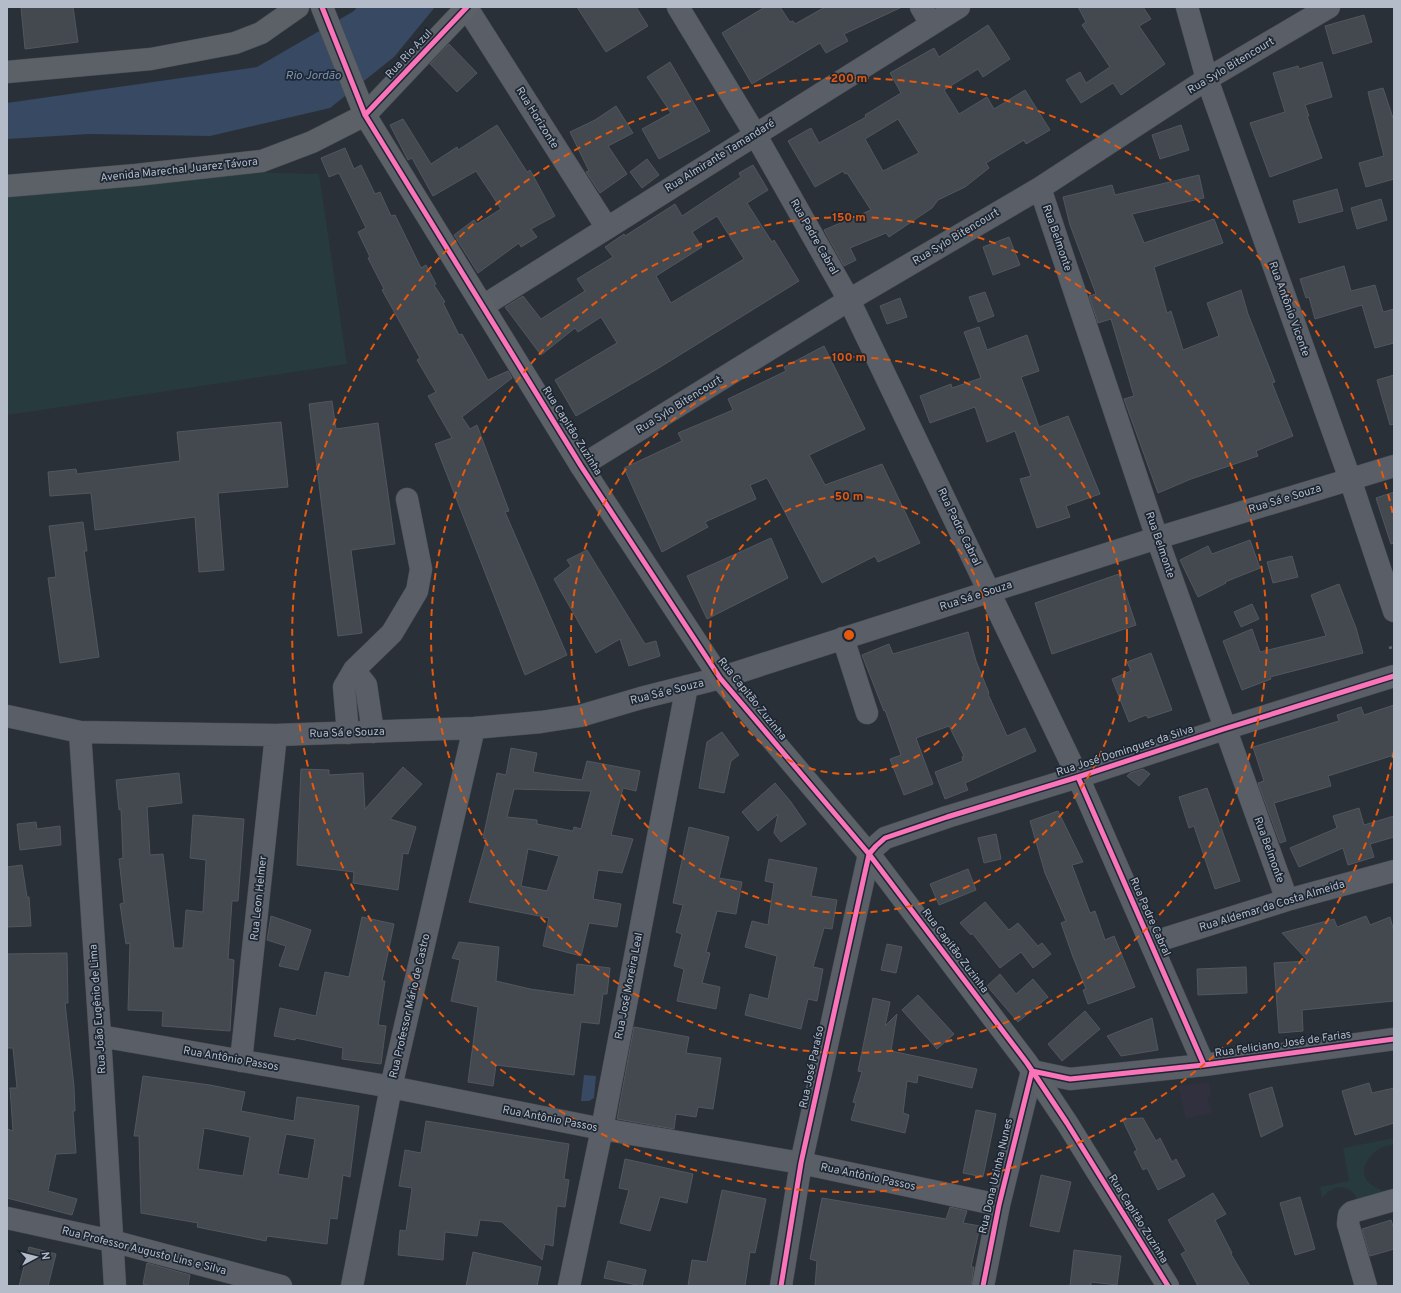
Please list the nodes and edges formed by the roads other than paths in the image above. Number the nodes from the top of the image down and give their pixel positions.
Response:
1 (298, 7) edge
2 (467, 7) edge
3 (678, 7) edge
4 (959, 7) edge
5 (1186, 7) edge
6 (1329, 7) edge
7 (322, 9) edge
8 (926, 15) edge
9 (7, 72) edge
10 (1207, 80) junction
11 (361, 107) junction
12 (755, 134) junction
13 (7, 186) edge
14 (1040, 188) junction
15 (607, 228) junction
16 (849, 300) junction
17 (483, 306) junction
18 (581, 466) junction
19 (1394, 466) edge
20 (1350, 479) junction
21 (407, 500) dead end
22 (1156, 538) junction
23 (990, 591) junction
24 (1394, 611) edge
25 (843, 638) junction
26 (354, 670) junction
27 (1394, 676) edge
28 (720, 678) junction
29 (687, 686) junction
30 (867, 713) dead end
31 (7, 716) edge
32 (474, 728) junction
33 (1224, 729) junction
34 (80, 732) junction
35 (373, 732) junction
36 (348, 733) junction
37 (276, 735) junction
38 (1078, 778) junction
39 (869, 854) junction
40 (1394, 871) edge
41 (1287, 900) junction
42 (1150, 943) junction
43 (100, 1036) junction
44 (1394, 1039) edge
45 (241, 1061) junction
46 (1204, 1065) junction
47 (1032, 1070) junction
48 (391, 1087) junction
49 (602, 1130) junction
50 (801, 1163) junction
51 (1385, 1203) edge
52 (999, 1205) junction
53 (7, 1218) edge
54 (112, 1241) junction
55 (114, 1286) edge
56 (281, 1286) edge
57 (352, 1286) edge
58 (570, 1286) edge
59 (781, 1286) edge
60 (983, 1286) edge
61 (1168, 1286) edge
62 (1366, 1286) edge

1 - 9 main road
2 - 11 main road, Rua Rio Azul
2 - 15 street, Rua Horizonte
3 - 12 street, Rua Padre Cabral
4 - 8 street, Rua Almirante Tamandaré
5 - 10 street, Rua Antônio Vicente
6 - 10 street, Rua Sylo Bitencourt
7 - 11 main road, Rua Capitão Zuzinha
8 - 12 street, Rua Almirante Tamandaré
10 - 14 street, Rua Sylo Bitencourt
10 - 20 street, Rua Antônio Vicente
11 - 13 main road, Avenida Marechal Juarez Távora
11 - 17 main road, Rua Capitão Zuzinha
12 - 15 street, Rua Almirante Tamandaré
12 - 16 street, Rua Padre Cabral
14 - 16 street, Rua Sylo Bitencourt
14 - 22 street, Rua Belmonte
15 - 17 street, Rua Almirante Tamandaré
16 - 18 street, Rua Sylo Bitencourt
16 - 23 street, Rua Padre Cabral
17 - 18 main road, Rua Capitão Zuzinha
18 - 28 main road, Rua Capitão Zuzinha
19 - 20 street, Rua Sá e Souza
20 - 22 street, Rua Sá e Souza
20 - 24 street, Rua Antônio Vicente
21 - 26 street
22 - 23 street, Rua Sá e Souza
22 - 33 street, Rua Belmonte
23 - 25 street, Rua Sá e Souza
23 - 38 street, Rua Padre Cabral
25 - 28 street, Rua Sá e Souza
25 - 30 street
26 - 35 street
26 - 36 street
27 - 33 street, Rua José Domingues da Silva
28 - 29 street, Rua Sá e Souza
28 - 39 main road, Rua Capitão Zuzinha
29 - 32 street, Rua Sá e Souza
29 - 49 street, Rua José Moreira Leal
31 - 34 street, Rua Sá e Souza
32 - 35 street, Rua Sá e Souza
32 - 48 street, Rua Professor Mário de Castro
33 - 38 street, Rua José Domingues da Silva
33 - 41 street, Rua Belmonte
34 - 37 street, Rua Sá e Souza
34 - 43 street, Rua João Eugênio de Lima
35 - 36 street, Rua Sá e Souza
36 - 37 street, Rua Sá e Souza
37 - 45 street, Rua Leon Helmer
38 - 39 street, Rua José Domingues da Silva
38 - 42 street, Rua Padre Cabral
39 - 47 main road, Rua Capitão Zuzinha
39 - 50 street, Rua José Paraíso
40 - 41 street, Rua Aldemar da Costa Almeida
41 - 42 street, Rua Aldemar da Costa Almeida
42 - 46 street, Rua Padre Cabral
43 - 45 street, Rua Antônio Passos
43 - 54 street, Rua João Eugênio de Lima
44 - 46 street, Rua Feliciano José de Farias
45 - 48 street, Rua Antônio Passos
46 - 47 street, Rua Feliciano José de Farias
47 - 52 street, Rua Dona Uzinha Nunes
47 - 61 main road, Rua Capitão Zuzinha
48 - 49 street, Rua Antônio Passos
48 - 57 street, Rua Professor Mário de Castro
49 - 50 street, Rua Antônio Passos
49 - 58 street, Rua José Moreira Leal
50 - 52 street, Rua Antônio Passos
50 - 59 street, Rua José Paraíso
51 - 62 street
52 - 60 street, Rua Dona Uzinha Nunes
53 - 54 street, Rua Professor Augusto Lins e Silva
54 - 55 street, Rua João Eugênio de Lima
54 - 56 street, Rua Professor Augusto Lins e Silva

